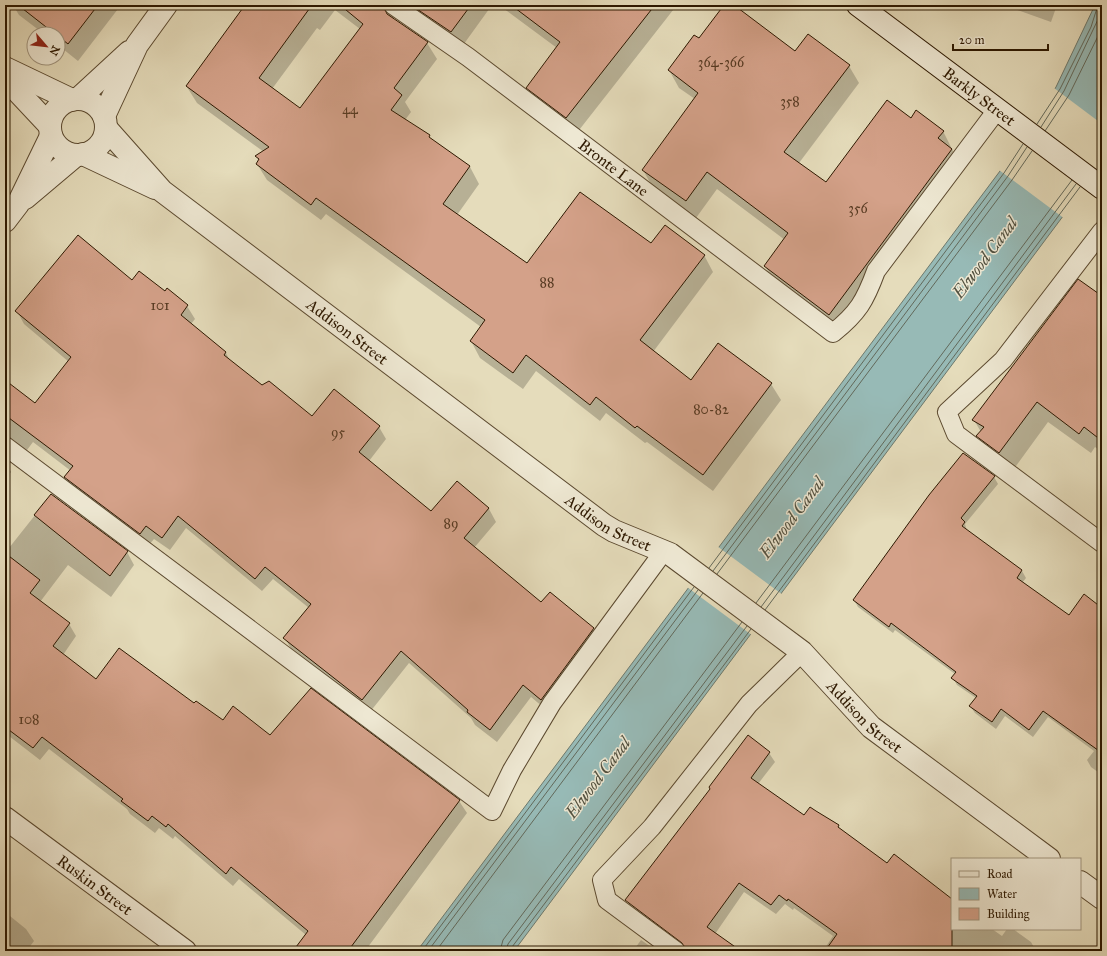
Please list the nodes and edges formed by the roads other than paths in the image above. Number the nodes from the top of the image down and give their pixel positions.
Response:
1 (166, 5) edge
2 (393, 5) edge
3 (858, 5) edge
4 (138, 44) junction
5 (5, 68) edge
6 (5, 78) edge
7 (75, 99) junction
8 (997, 110) junction
9 (105, 122) junction
10 (51, 131) junction
11 (79, 155) junction
12 (1102, 188) edge
13 (162, 191) junction
14 (18, 204) junction
15 (5, 220) edge
16 (1102, 231) edge
17 (5, 446) edge
18 (1102, 543) edge
19 (664, 551) junction
20 (802, 652) junction
21 (5, 818) edge
22 (1048, 858) edge
23 (1081, 883) edge
24 (1102, 898) edge
25 (185, 951) edge
26 (676, 951) edge

1 - 4 street
2 - 8 lane, Bronte Lane
3 - 8 street, Barkly Street
4 - 7 street
4 - 9 street
5 - 7 street
6 - 10 street
7 - 9 street
7 - 10 street
8 - 12 street, Barkly Street
9 - 11 street
9 - 13 street, Addison Street
10 - 11 street
10 - 14 street
11 - 13 street, Addison Street
11 - 14 street
13 - 19 street, Addison Street
14 - 15 street
16 - 18 lane
17 - 19 lane
19 - 20 street, Addison Street
20 - 22 street, Addison Street
20 - 26 lane
21 - 25 street, Ruskin Street
23 - 24 street

